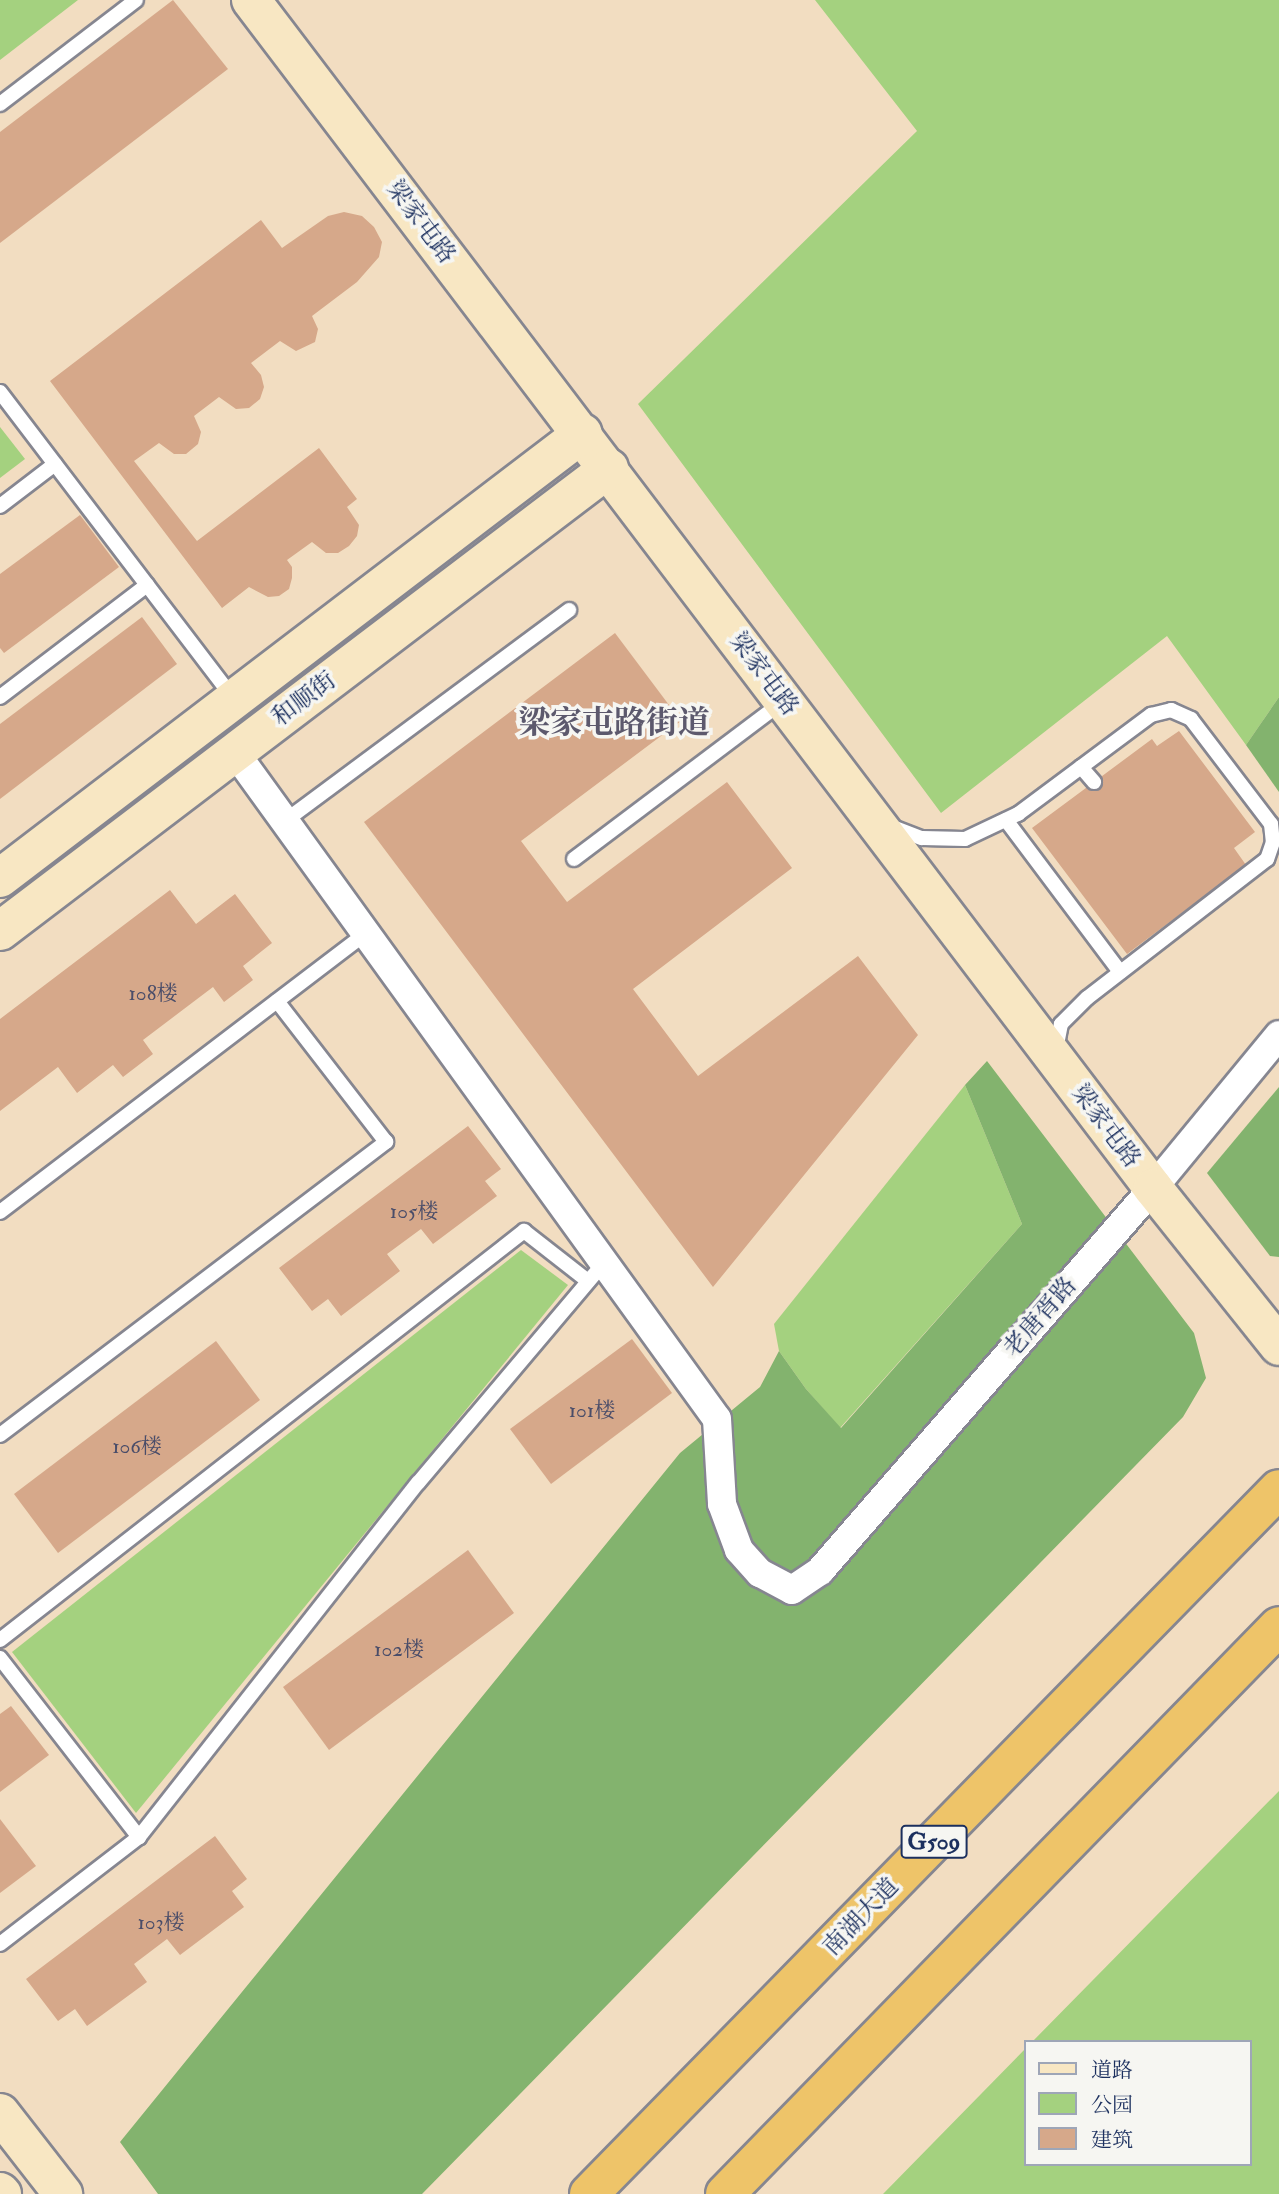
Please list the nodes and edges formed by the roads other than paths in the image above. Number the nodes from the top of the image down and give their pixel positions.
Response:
1 (135, 0) edge
2 (251, 0) edge
3 (0, 104) edge
4 (0, 392) edge
5 (583, 433) junction
6 (55, 464) junction
7 (609, 468) junction
8 (0, 506) edge
9 (147, 585) junction
10 (569, 610) dead end
11 (0, 697) edge
12 (234, 699) junction
13 (785, 701) junction
14 (234, 751) junction
15 (1081, 766) junction
16 (1094, 782) dead end
17 (875, 820) junction
18 (1006, 820) junction
19 (285, 821) junction
20 (574, 859) dead end
21 (0, 878) edge
22 (0, 931) edge
23 (366, 933) junction
24 (1120, 972) junction
25 (277, 1001) junction
26 (1279, 1035) edge
27 (1055, 1058) junction
28 (1153, 1188) junction
29 (0, 1212) edge
30 (596, 1272) junction
31 (1279, 1346) edge
32 (0, 1435) edge
33 (1279, 1489) edge
34 (1279, 1626) edge
35 (0, 1640) edge
36 (0, 1658) edge
37 (139, 1837) junction
38 (0, 1944) edge
39 (0, 2113) edge
40 (63, 2194) edge
41 (589, 2194) edge
42 (725, 2194) edge

1 - 3 lane
2 - 5 street, 梁家屯路
4 - 6 lane
5 - 7 street, 梁家屯路
5 - 12 street, 和顺街
6 - 8 lane
6 - 9 lane
7 - 13 street, 梁家屯路
7 - 14 street, 和顺街
9 - 11 lane
9 - 12 lane
10 - 19 lane
12 - 21 street, 和顺街
13 - 17 street, 梁家屯路
13 - 20 lane
14 - 19 street
14 - 22 street, 和顺街
15 - 16 lane
15 - 18 lane
15 - 24 lane
17 - 18 lane
17 - 27 street, 梁家屯路
18 - 24 lane
19 - 23 street
23 - 25 lane
23 - 30 street
24 - 27 lane
25 - 29 lane
25 - 32 lane
26 - 28 street, 老唐胥路
27 - 28 street, 梁家屯路
28 - 30 street, 老唐胥路
28 - 31 street, 梁家屯路
30 - 35 lane
30 - 37 lane
33 - 41 highway, 南湖大道 / G509
34 - 42 highway
36 - 37 lane
37 - 38 lane
39 - 40 street

